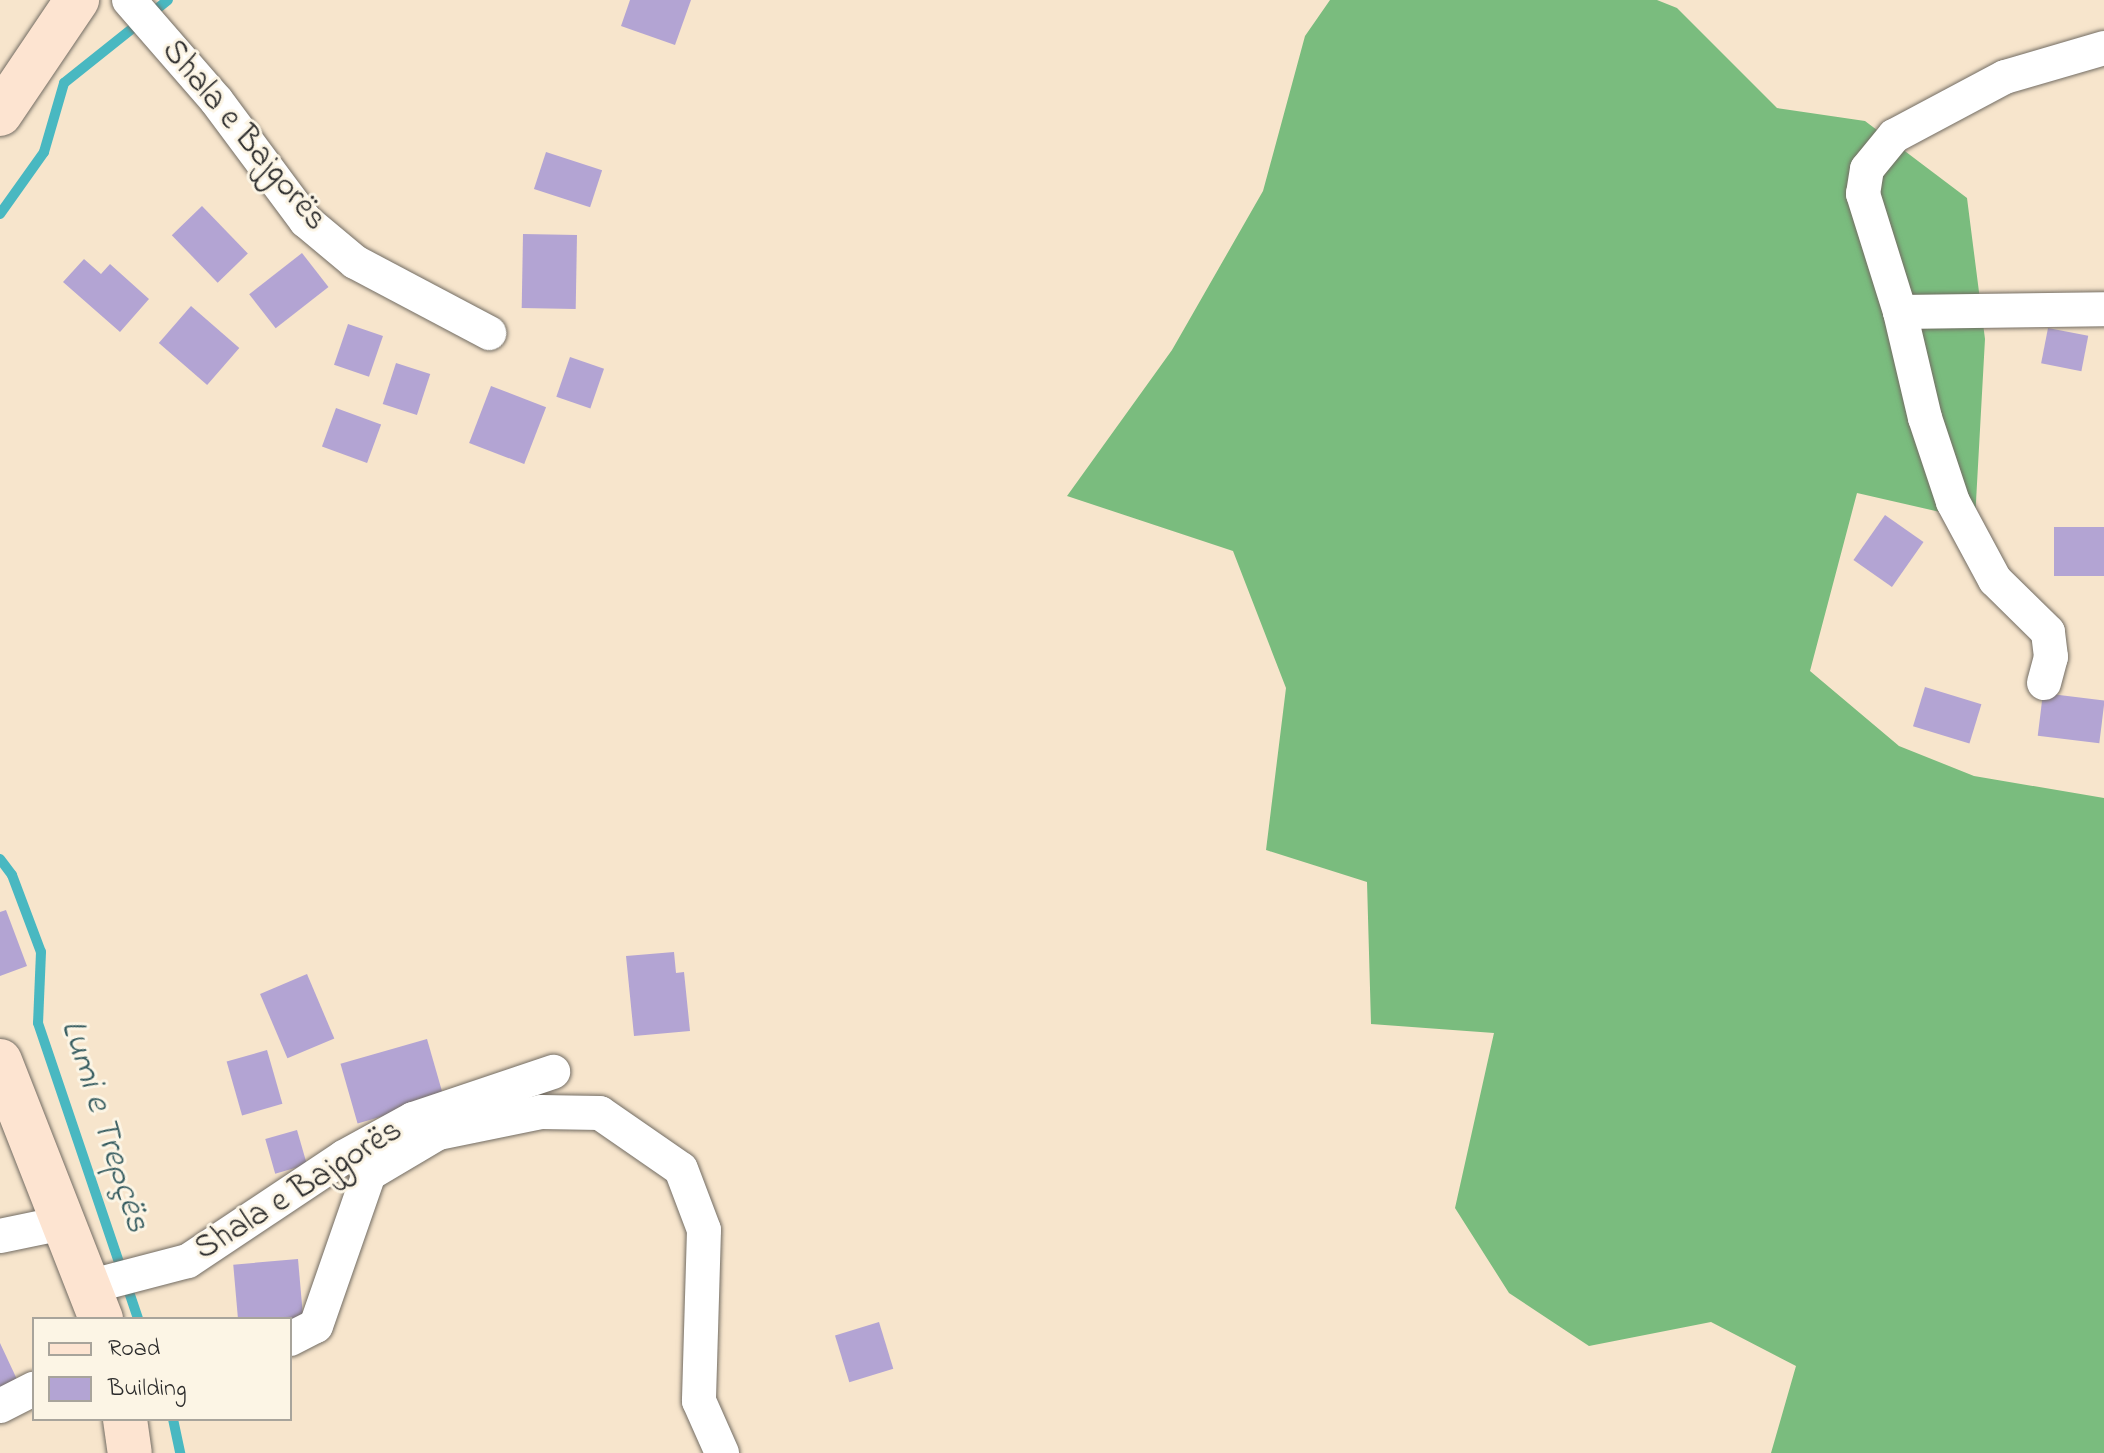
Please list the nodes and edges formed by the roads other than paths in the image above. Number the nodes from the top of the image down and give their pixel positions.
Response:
1 (77, 0) edge
2 (144, 17) edge
3 (2104, 48) edge
4 (0, 114) edge
5 (2104, 309) edge
6 (1900, 312) junction
7 (489, 333) dead end
8 (2044, 683) dead end
9 (0, 1061) edge
10 (553, 1072) dead end
11 (63, 1223) junction
12 (0, 1236) edge
13 (94, 1303) edge
14 (292, 1338) edge
15 (32, 1390) edge
16 (0, 1406) edge
17 (125, 1421) edge
18 (130, 1453) edge
19 (722, 1453) edge

1 - 4 main road
2 - 7 street, Shala e Bajgorës
3 - 6 street
5 - 6 street
6 - 8 street
9 - 11 main road, Shala e Bajgorës
10 - 13 street, Shala e Bajgorës
11 - 12 street
11 - 13 main road, Shala e Bajgorës
14 - 19 street, Shala e Bajgorës
15 - 16 street
17 - 18 main road

